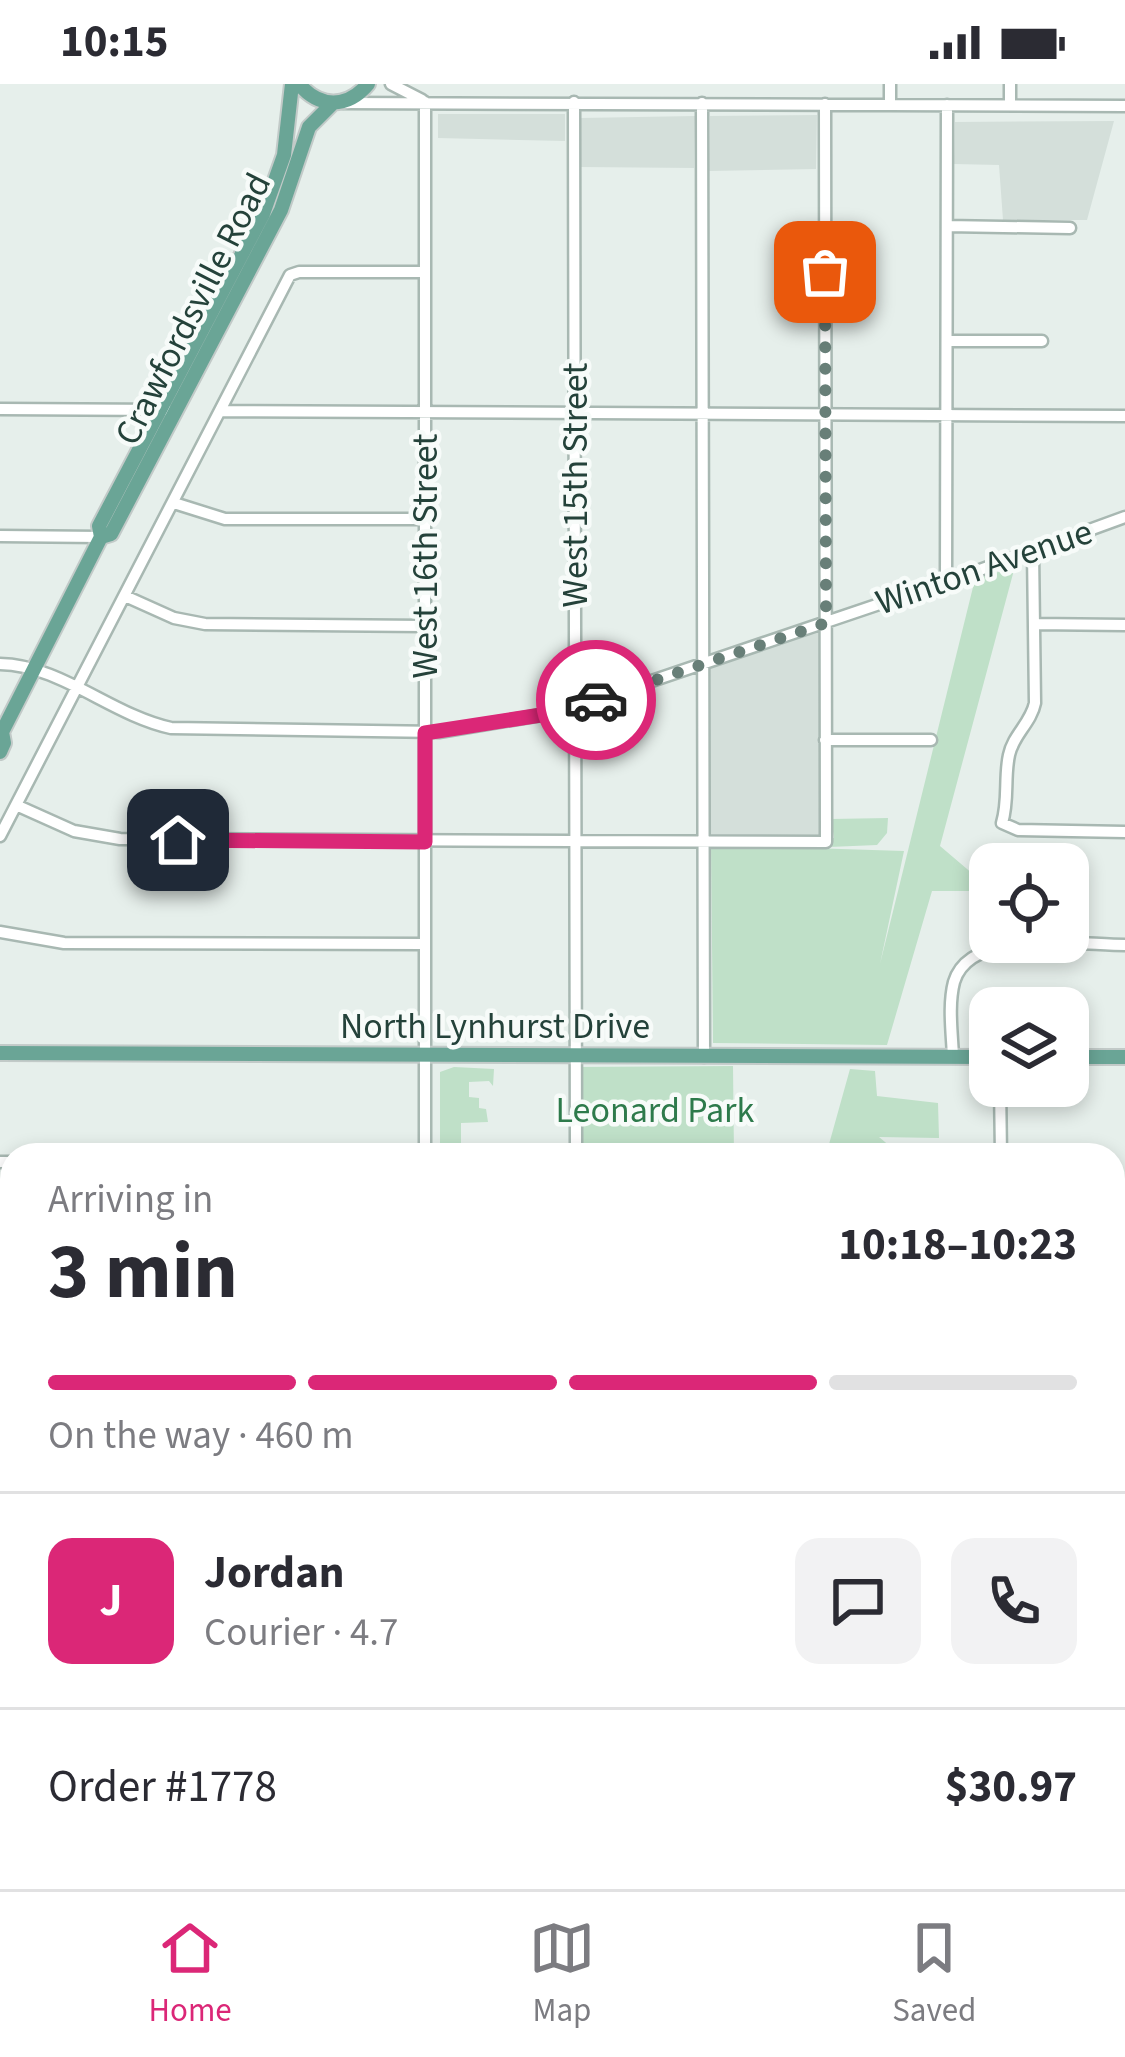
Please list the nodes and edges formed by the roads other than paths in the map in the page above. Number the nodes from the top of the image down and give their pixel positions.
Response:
1 (295, 84) edge
2 (368, 84) edge
3 (391, 84) edge
4 (890, 84) edge
5 (1010, 84) edge
6 (425, 102) junction
7 (574, 102) junction
8 (337, 103) junction
9 (702, 104) junction
10 (825, 104) junction
11 (890, 104) junction
12 (947, 105) junction
13 (1010, 105) junction
14 (1125, 106) edge
15 (946, 226) junction
16 (1070, 228) dead end
17 (425, 272) junction
18 (947, 341) junction
19 (1042, 341) dead end
20 (0, 409) edge
21 (168, 410) junction
22 (220, 411) junction
23 (425, 412) junction
24 (574, 413) junction
25 (702, 414) junction
26 (824, 415) junction
27 (947, 415) junction
28 (1125, 416) edge
29 (174, 503) junction
30 (1125, 517) edge
31 (425, 519) junction
32 (0, 536) edge
33 (101, 537) junction
34 (1033, 552) junction
35 (946, 582) junction
36 (125, 596) junction
37 (826, 623) junction
38 (1034, 624) junction
39 (425, 626) junction
40 (1125, 626) edge
41 (0, 664) edge
42 (703, 664) junction
43 (35, 668) junction
44 (76, 689) junction
45 (574, 707) junction
46 (1, 733) edge
47 (425, 733) junction
48 (825, 740) junction
49 (931, 740) dead end
50 (0, 752) edge
51 (16, 805) junction
52 (1125, 832) edge
53 (0, 836) edge
54 (574, 841) junction
55 (425, 842) junction
56 (703, 842) junction
57 (0, 932) edge
58 (425, 944) junction
59 (1125, 945) edge
60 (0, 1053) edge
61 (425, 1056) junction
62 (576, 1056) junction
63 (704, 1057) junction
64 (952, 1057) junction
65 (969, 1057) edge
66 (1089, 1057) edge
67 (1125, 1058) edge
68 (1000, 1107) edge
69 (425, 1143) edge
70 (576, 1143) edge
71 (1001, 1143) edge

1 - 8 main road
1 - 21 main road, Crawfordsville Road
2 - 8 main road
3 - 6 street
4 - 11 street
5 - 13 street
6 - 7 street
6 - 8 street
6 - 17 street, West 16th Street
7 - 9 street
7 - 24 street, West 15th Street
8 - 21 main road, Crawfordsville Road
9 - 10 street
9 - 25 street
10 - 11 street
10 - 26 street
11 - 12 street
12 - 13 street
12 - 15 street
13 - 14 street
15 - 16 street
15 - 18 street
17 - 22 street
17 - 23 street, West 16th Street
18 - 19 street
18 - 27 street
20 - 21 street
21 - 33 main road, Crawfordsville Road
22 - 23 street
22 - 29 street
23 - 24 street
23 - 31 street, West 16th Street
24 - 25 street
24 - 45 street, West 15th Street
25 - 26 street
25 - 42 street
26 - 27 street
26 - 37 street
27 - 28 street
27 - 35 street
29 - 31 street
29 - 36 street
30 - 34 street, Winton Avenue
31 - 39 street, West 16th Street
32 - 33 street
33 - 43 main road, Crawfordsville Road
34 - 35 street, Winton Avenue
34 - 38 street
35 - 37 street, Winton Avenue
36 - 39 street
36 - 44 street
37 - 42 street, Winton Avenue
37 - 48 street
38 - 40 street
38 - 52 street
39 - 47 street, West 16th Street
41 - 43 street
42 - 45 street, Winton Avenue
42 - 56 street
43 - 44 street, Winton Avenue
43 - 46 main road, Crawfordsville Road
44 - 47 street, Winton Avenue
44 - 51 street
45 - 47 street, Winton Avenue
45 - 54 street, West 15th Street
46 - 50 main road, Crawfordsville Road
47 - 55 street, West 16th Street
48 - 49 street
48 - 56 street
51 - 53 street
51 - 55 street
54 - 55 street
54 - 56 street
54 - 62 street, West 15th Street
55 - 58 street, West 16th Street
56 - 63 street
57 - 58 street
58 - 61 street, West 16th Street
59 - 64 street
60 - 61 main road, North Lynhurst Drive
61 - 62 main road, North Lynhurst Drive
61 - 69 street, West 16th Street
62 - 63 main road, North Lynhurst Drive
62 - 70 street, West 15th Street
63 - 64 main road, North Lynhurst Drive
64 - 65 main road, North Lynhurst Drive
66 - 67 main road
68 - 71 street

